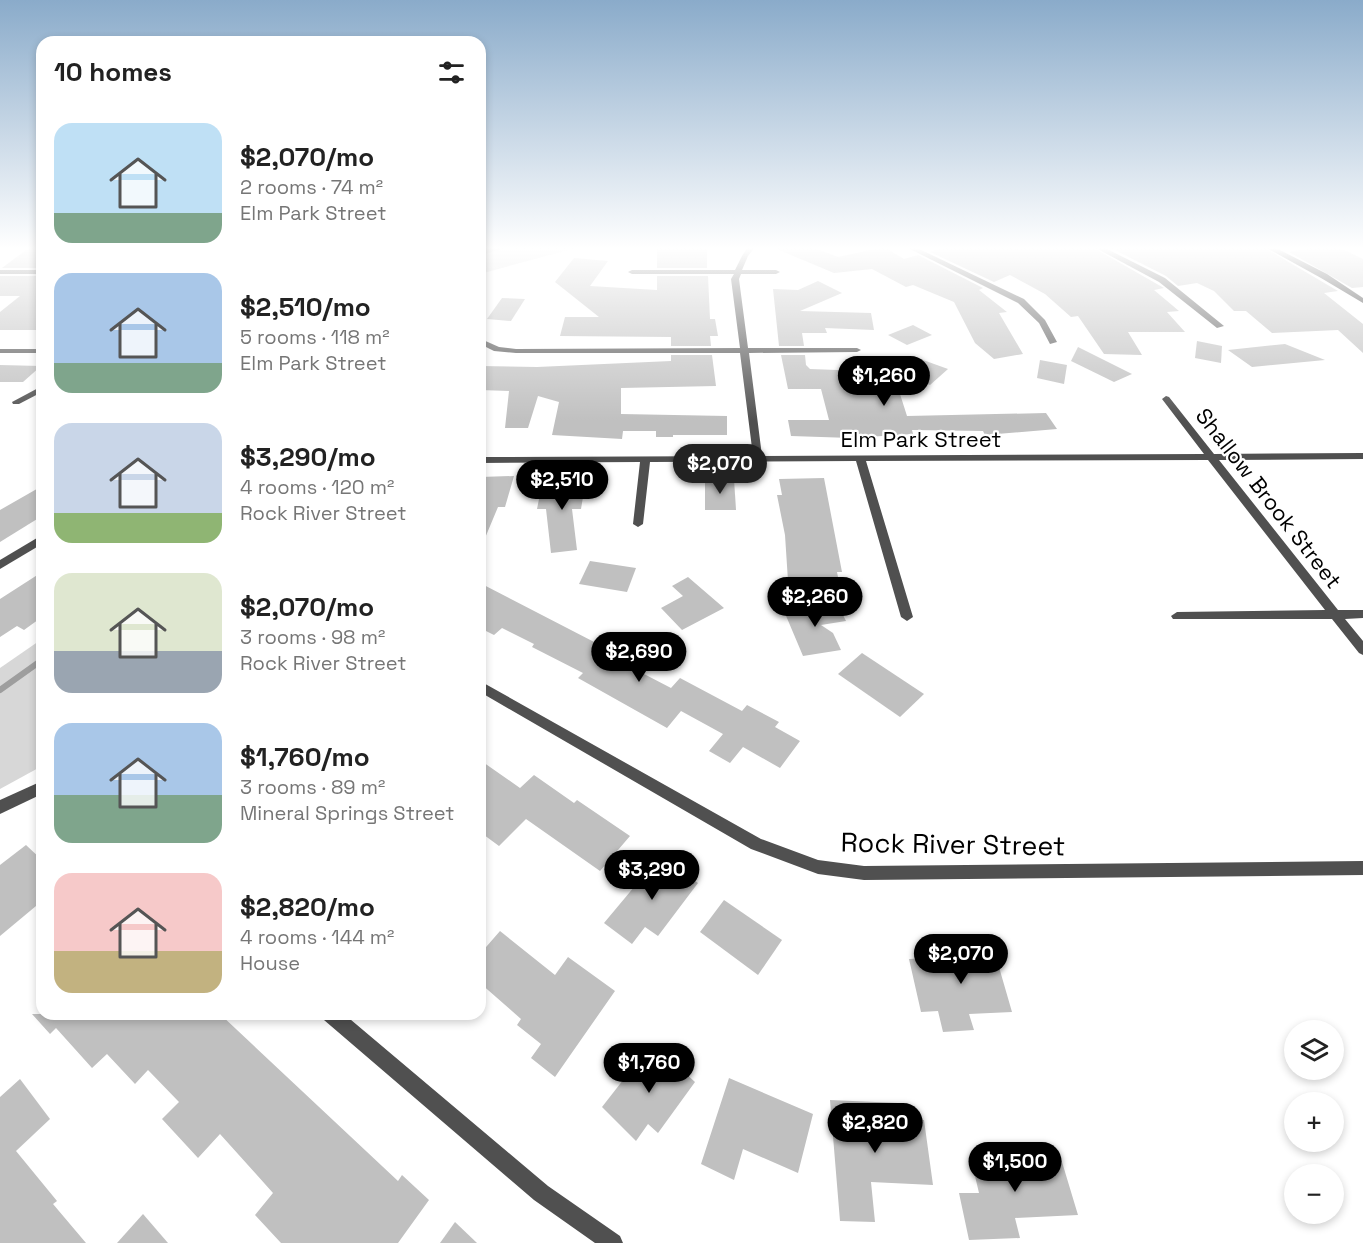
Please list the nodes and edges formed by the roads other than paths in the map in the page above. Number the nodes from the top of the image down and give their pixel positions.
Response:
1 (739, 305) edge
2 (1026, 305) edge
3 (1194, 305) edge
4 (1220, 326) dead end
5 (1053, 342) dead end
6 (486, 344) edge
7 (745, 350) junction
8 (857, 350) dead end
9 (0, 351) edge
10 (36, 351) edge
11 (36, 392) edge
12 (1166, 399) dead end
13 (16, 402) dead end
14 (1363, 456) edge
15 (860, 458) junction
16 (1213, 458) junction
17 (645, 459) junction
18 (758, 459) junction
19 (486, 460) edge
20 (639, 524) dead end
21 (36, 543) edge
22 (0, 565) edge
23 (1335, 614) junction
24 (1363, 614) edge
25 (1177, 616) dead end
26 (907, 617) dead end
27 (1363, 650) edge
28 (486, 690) edge
29 (36, 790) edge
30 (0, 807) edge
31 (1363, 868) edge
32 (337, 1020) edge
33 (612, 1243) edge

1 - 7 street
2 - 5 street
3 - 4 street
6 - 7 street
7 - 8 street
7 - 18 street
9 - 10 street
11 - 13 street
12 - 16 street, Shallow Brook Street
14 - 16 street, Elm Park Street
15 - 16 street, Elm Park Street
15 - 18 street, Elm Park Street
15 - 26 street
16 - 23 street, Shallow Brook Street
17 - 18 street, Elm Park Street
17 - 19 street, Elm Park Street
17 - 20 street
21 - 22 street
23 - 24 street
23 - 25 street
23 - 27 street, Shallow Brook Street
28 - 31 street, Rock River Street
29 - 30 street
32 - 33 street

